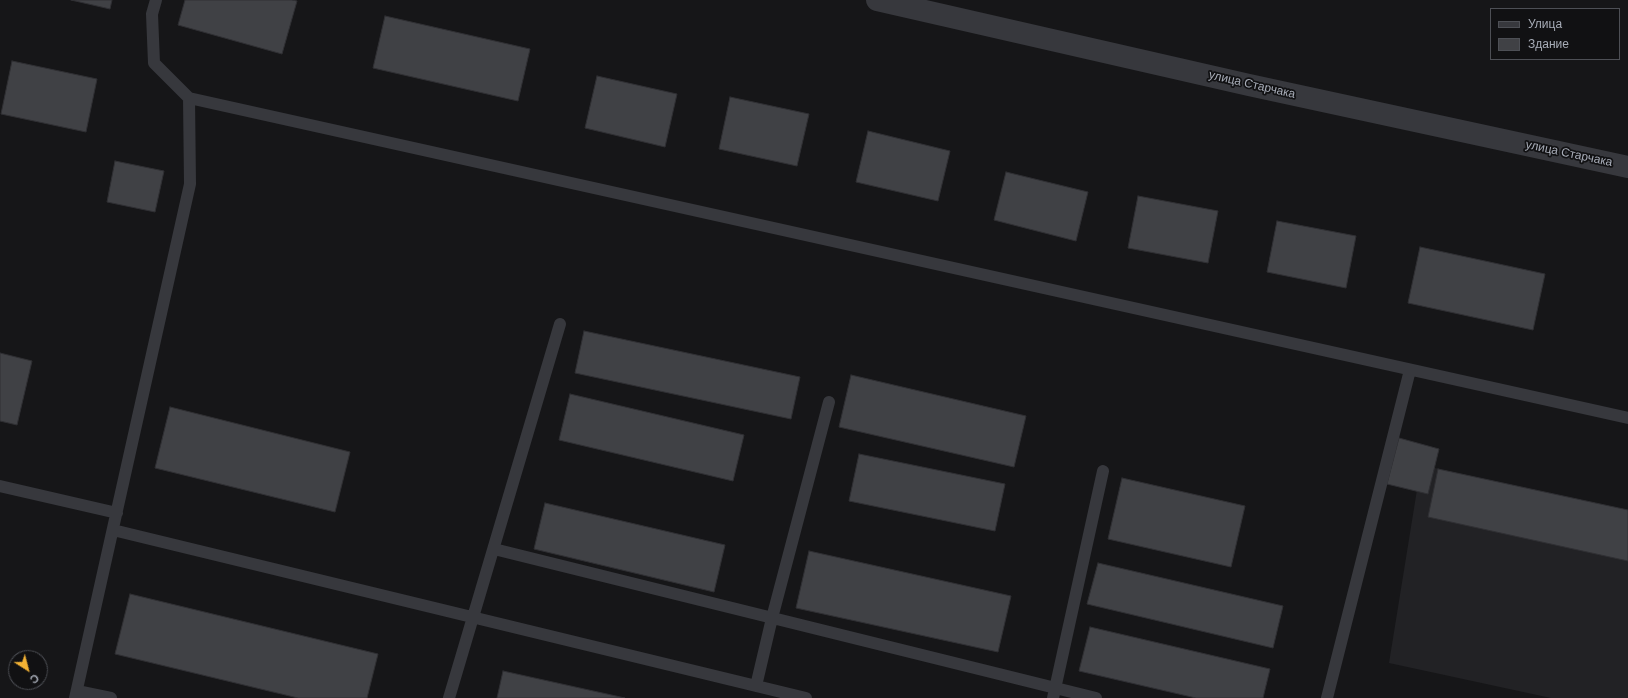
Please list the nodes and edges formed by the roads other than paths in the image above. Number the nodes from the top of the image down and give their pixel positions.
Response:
1 (156, 0) edge
2 (877, 0) edge
3 (189, 98) junction
4 (1628, 167) edge
5 (560, 324) dead end
6 (1410, 370) junction
7 (829, 402) dead end
8 (1628, 418) edge
9 (1104, 471) dead end
10 (0, 486) edge
11 (117, 513) junction
12 (113, 530) junction
13 (494, 549) junction
14 (474, 617) junction
15 (772, 618) junction
16 (756, 686) junction
17 (1054, 693) edge
18 (76, 695) edge
19 (111, 698) edge
20 (449, 698) edge
21 (806, 698) edge
22 (1096, 698) edge
23 (1327, 698) edge

1 - 3 lane
2 - 4 street, улица Старчака
3 - 6 lane
3 - 11 lane
5 - 13 lane
6 - 8 lane
6 - 23 lane
7 - 15 lane
9 - 17 lane
10 - 11 lane
11 - 12 lane
12 - 14 lane
12 - 18 lane
13 - 14 lane
13 - 15 lane
14 - 16 lane
14 - 20 lane
15 - 16 lane
15 - 17 lane
16 - 21 lane
17 - 22 lane
18 - 19 lane

